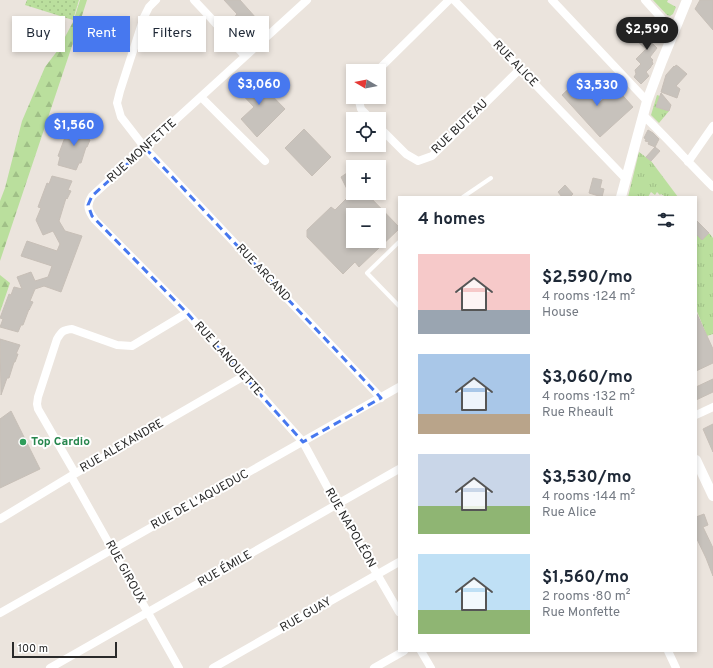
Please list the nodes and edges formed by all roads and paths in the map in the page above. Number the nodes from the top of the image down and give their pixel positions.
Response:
1 (156, 0) edge
2 (194, 0) edge
3 (307, 0) edge
4 (449, 0) edge
5 (454, 0) edge
6 (552, 0) edge
7 (645, 0) edge
8 (687, 0) edge
9 (674, 32) junction
10 (245, 56) junction
11 (384, 64) edge
12 (520, 70) junction
13 (201, 97) junction
14 (647, 101) junction
15 (643, 115) junction
16 (713, 126) edge
17 (386, 134) edge
18 (145, 148) junction
19 (265, 161) dead end
20 (688, 162) junction
21 (491, 178) dead end
22 (626, 179) junction
23 (713, 187) edge
24 (464, 196) edge
25 (621, 196) edge
26 (398, 243) edge
27 (398, 305) edge
28 (187, 313) junction
29 (58, 339) joint
30 (244, 376) junction
31 (398, 389) edge
32 (381, 398) junction
33 (713, 407) edge
34 (697, 415) edge
35 (303, 442) junction
36 (697, 462) edge
37 (398, 470) edge
38 (73, 474) junction
39 (713, 496) edge
40 (337, 505) junction
41 (0, 519) edge
42 (113, 549) junction
43 (398, 563) edge
44 (377, 575) junction
45 (398, 610) edge
46 (0, 613) edge
47 (148, 613) junction
48 (402, 652) edge
49 (422, 652) edge
50 (668, 652) edge
51 (50, 668) edge
52 (179, 668) edge
53 (213, 668) edge
54 (374, 668) edge
55 (431, 668) edge
56 (676, 668) edge

1 - 18 street, RUE ARCAND
2 - 10 street
3 - 10 street, RUE MONFETTE
4 - 11 street
5 - 12 street, RUE ALICE
6 - 14 street
7 - 9 street
8 - 9 street
9 - 14 street
10 - 13 street, RUE MONFETTE
12 - 17 street, RUE BUTEAU
12 - 22 street, RUE ALICE
13 - 18 street, RUE MONFETTE
13 - 19 street
14 - 15 street
15 - 20 street
15 - 22 street
16 - 20 street
18 - 28 street, RUE MONFETTE
18 - 32 street, RUE ARCAND
20 - 23 street
21 - 24 lane
22 - 25 street
26 - 27 lane
28 - 29 street, RUE LANOUETTE
28 - 30 street, RUE LANOUETTE
29 - 38 street, RUE GIROUX
30 - 35 street, RUE LANOUETTE
30 - 38 street, RUE ALEXANDRE
31 - 32 street, RUE DE L'AQUEDUC
32 - 35 street, RUE DE L'AQUEDUC
33 - 34 street
35 - 40 street, RUE NAPOLÉON
35 - 42 street, RUE DE L'AQUEDUC
36 - 39 street
37 - 40 street, RUE ÉMILE
38 - 41 street, RUE ALEXANDRE
38 - 42 street, RUE GIROUX
40 - 44 street, RUE NAPOLÉON
40 - 47 street, RUE ÉMILE
42 - 46 street, RUE DE L'AQUEDUC
42 - 47 street, RUE GIROUX
43 - 44 street, RUE GUAY
44 - 45 street, RUE NAPOLÉON
44 - 53 street, RUE GUAY
47 - 51 street, RUE ÉMILE
47 - 52 street, RUE GIROUX
48 - 54 street
49 - 55 street
50 - 56 street

